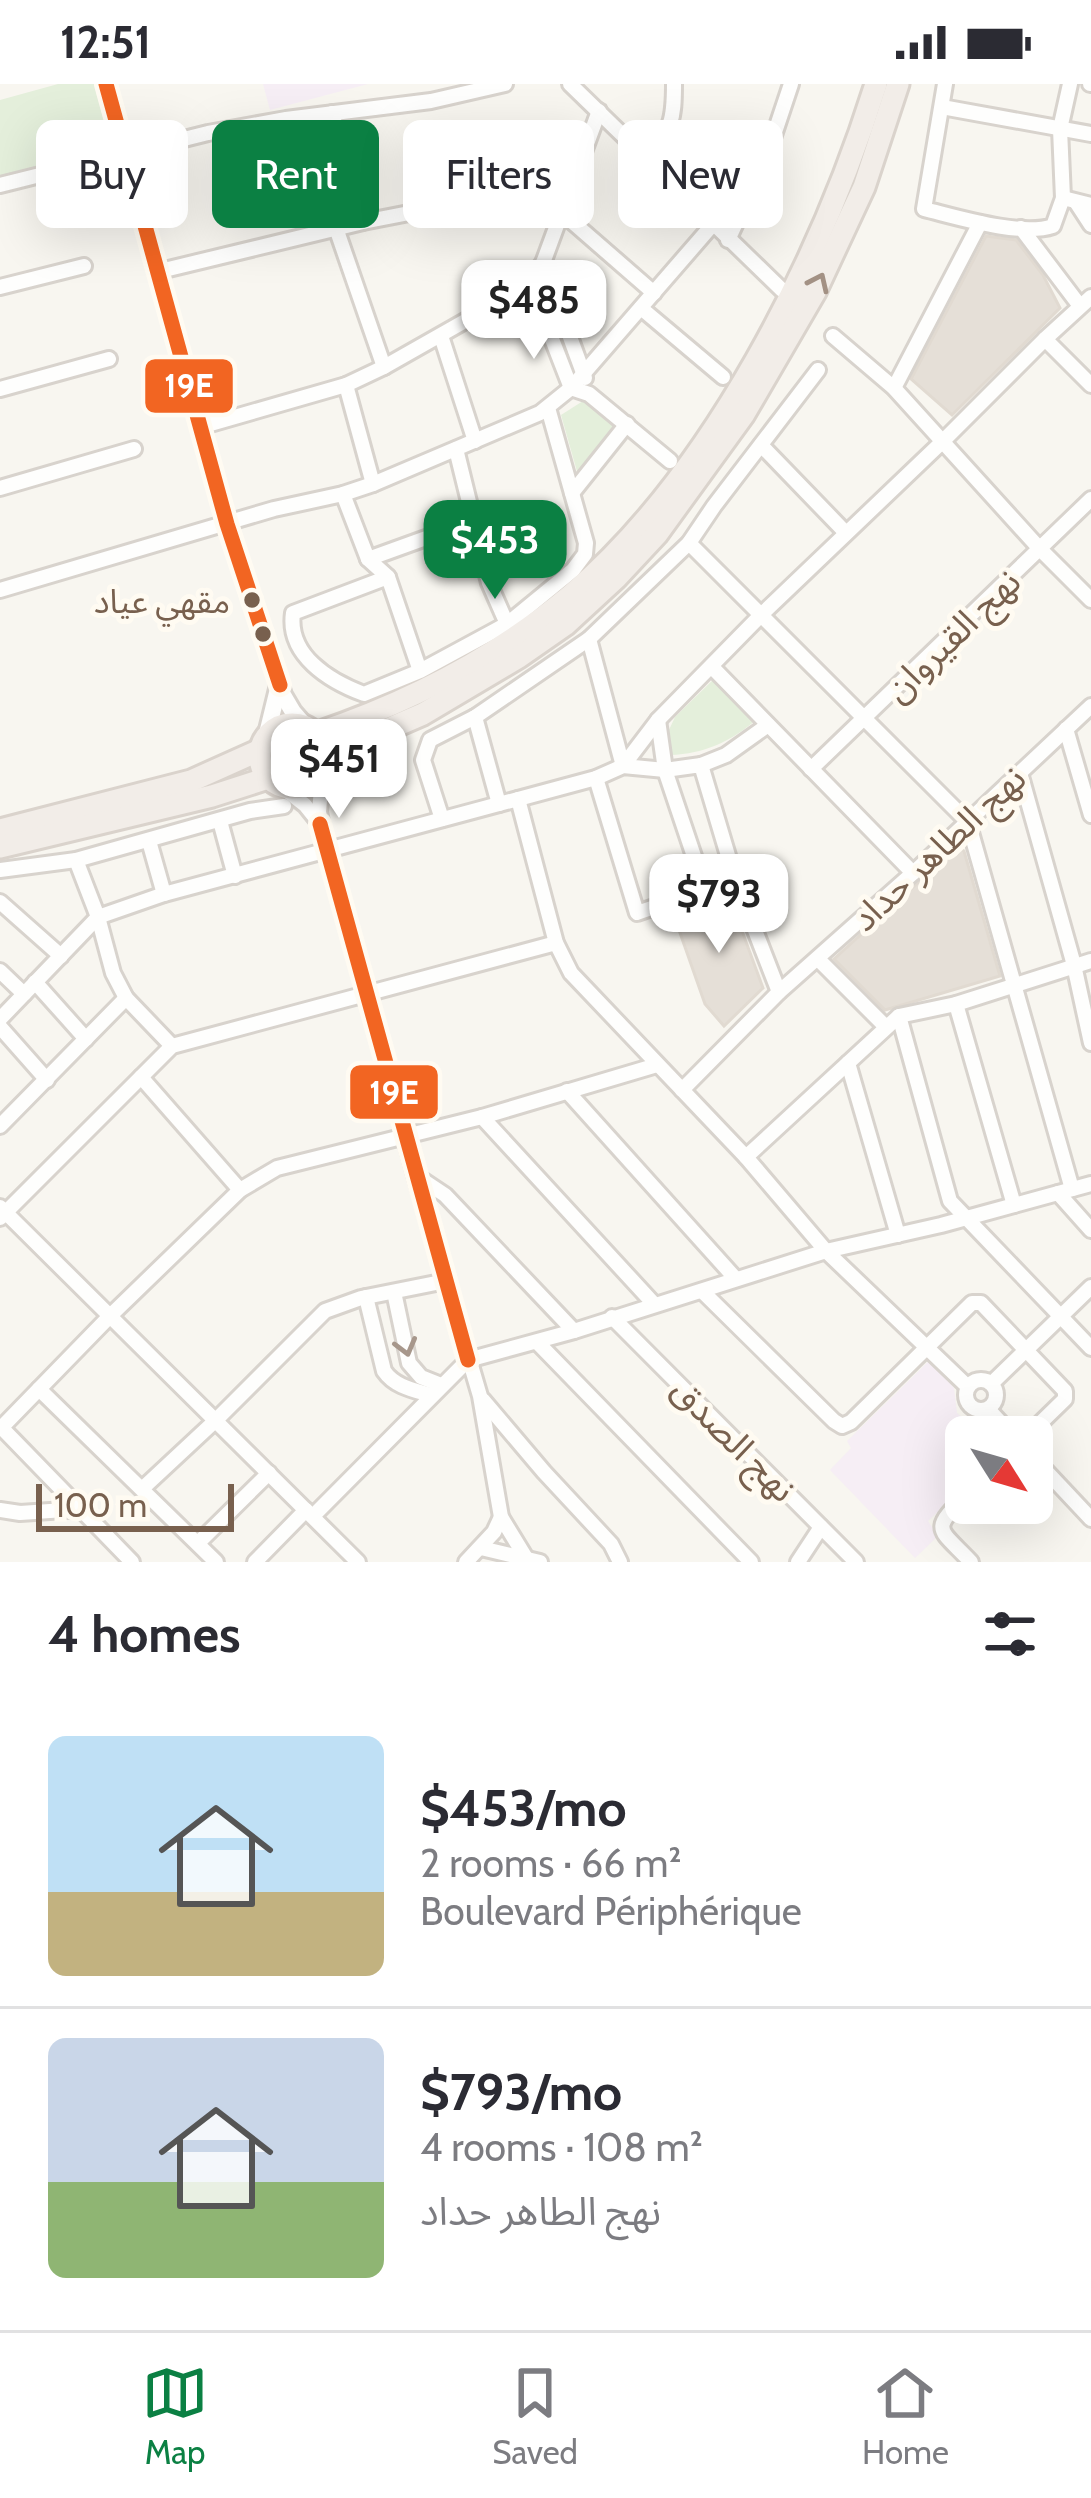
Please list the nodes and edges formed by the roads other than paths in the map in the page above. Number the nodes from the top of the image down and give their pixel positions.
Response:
1 (106, 84) edge
2 (427, 84) edge
3 (505, 84) edge
4 (570, 84) edge
5 (674, 84) edge
6 (791, 84) edge
7 (877, 84) edge
8 (898, 84) edge
9 (945, 84) edge
10 (1070, 84) edge
11 (431, 101) junction
12 (942, 107) junction
13 (599, 111) junction
14 (332, 113) junction
15 (116, 120) edge
16 (334, 120) edge
17 (671, 120) edge
18 (594, 124) edge
19 (618, 129) edge
20 (1060, 129) junction
21 (1091, 134) edge
22 (188, 139) edge
23 (36, 177) edge
24 (0, 185) edge
25 (1077, 202) edge
26 (980, 223) junction
27 (1091, 225) edge
28 (144, 228) edge
29 (336, 228) joint
30 (555, 228) edge
31 (588, 228) edge
32 (710, 228) edge
33 (718, 228) edge
34 (1021, 228) junction
35 (728, 240) junction
36 (543, 263) junction
37 (84, 266) dead end
38 (156, 272) junction
39 (530, 280) junction
40 (0, 286) edge
41 (782, 290) dead end
42 (654, 292) junction
43 (1086, 302) edge
44 (641, 308) junction
45 (441, 336) junction
46 (833, 336) dead end
47 (1045, 338) junction
48 (110, 359) dead end
49 (384, 367) junction
50 (818, 370) dead end
51 (584, 374) junction
52 (723, 377) dead end
53 (346, 385) junction
54 (1091, 385) edge
55 (571, 388) junction
56 (894, 388) junction
57 (0, 389) edge
58 (589, 394) junction
59 (548, 408) junction
60 (627, 424) junction
61 (200, 427) junction
62 (475, 441) junction
63 (943, 442) junction
64 (761, 445) junction
65 (134, 449) dead end
66 (456, 449) junction
67 (670, 461) dead end
68 (373, 484) junction
69 (0, 488) edge
70 (572, 493) junction
71 (343, 494) junction
72 (1091, 499) edge
73 (473, 521) junction
74 (227, 524) junction
75 (846, 533) junction
76 (689, 543) junction
77 (1040, 549) junction
78 (368, 559) junction
79 (388, 577) junction
80 (0, 590) edge
81 (1091, 600) edge
82 (762, 614) junction
83 (507, 624) junction
84 (589, 639) junction
85 (712, 668) junction
86 (420, 671) junction
87 (280, 685) junction
88 (1091, 706) edge
89 (476, 717) junction
90 (865, 719) junction
91 (658, 720) junction
92 (768, 725) junction
93 (1066, 729) junction
94 (310, 731) junction
95 (263, 744) junction
96 (323, 761) junction
97 (701, 765) junction
98 (623, 766) junction
99 (811, 769) junction
100 (665, 770) junction
101 (1020, 772) junction
102 (596, 778) junction
103 (278, 790) junction
104 (518, 799) junction
105 (499, 804) junction
106 (1091, 815) edge
107 (442, 819) junction
108 (220, 821) junction
109 (968, 822) junction
110 (320, 824) junction
111 (0, 830) edge
112 (149, 841) junction
113 (0, 847) edge
114 (327, 850) junction
115 (76, 860) junction
116 (0, 870) edge
117 (914, 873) junction
118 (235, 876) junction
119 (735, 879) junction
120 (705, 890) junction
121 (164, 894) junction
122 (0, 902) edge
123 (98, 916) junction
124 (556, 943) junction
125 (61, 956) junction
126 (818, 959) junction
127 (1091, 961) edge
128 (1074, 965) junction
129 (0, 971) edge
130 (35, 982) junction
131 (1013, 986) junction
132 (779, 992) junction
133 (23, 994) junction
134 (366, 994) junction
135 (126, 998) junction
136 (956, 1004) junction
137 (899, 1016) junction
138 (0, 1023) edge
139 (886, 1027) junction
140 (86, 1039) junction
141 (1091, 1043) edge
142 (172, 1046) junction
143 (848, 1063) junction
144 (657, 1065) junction
145 (141, 1078) junction
146 (47, 1080) junction
147 (682, 1090) junction
148 (567, 1091) junction
149 (482, 1117) junction
150 (2, 1119) edge
151 (406, 1136) junction
152 (746, 1157) junction
153 (415, 1174) junction
154 (1091, 1184) edge
155 (240, 1190) junction
156 (1065, 1191) junction
157 (1014, 1204) junction
158 (2, 1213) edge
159 (963, 1217) junction
160 (1091, 1230) edge
161 (898, 1234) junction
162 (826, 1251) junction
163 (736, 1280) junction
164 (446, 1281) junction
165 (1091, 1287) edge
166 (702, 1291) junction
167 (394, 1292) junction
168 (366, 1298) junction
169 (654, 1304) junction
170 (110, 1316) junction
171 (1061, 1316) junction
172 (612, 1317) junction
173 (574, 1331) junction
174 (537, 1342) junction
175 (927, 1348) junction
176 (1091, 1348) edge
177 (1026, 1350) junction
178 (468, 1360) junction
179 (991, 1384) junction
180 (968, 1387) junction
181 (40, 1389) junction
182 (436, 1390) junction
183 (480, 1396) junction
184 (988, 1408) junction
185 (995, 1416) edge
186 (1046, 1416) edge
187 (216, 1420) junction
188 (1, 1428) edge
189 (269, 1473) junction
190 (1053, 1478) edge
191 (143, 1488) junction
192 (80, 1509) junction
193 (0, 1510) edge
194 (309, 1513) junction
195 (501, 1517) junction
196 (945, 1517) edge
197 (1091, 1519) edge
198 (821, 1527) junction
199 (481, 1548) junction
200 (206, 1556) edge
201 (533, 1560) edge
202 (131, 1562) edge
203 (255, 1562) edge
204 (358, 1562) edge
205 (466, 1562) edge
206 (620, 1562) edge
207 (749, 1562) edge
208 (798, 1562) edge
209 (856, 1562) edge
210 (970, 1562) edge

1 - 15 street
2 - 11 street
3 - 11 street
4 - 13 street
5 - 17 street
6 - 35 street
7 - 94 highway
96 -> 8 highway
9 - 12 street
10 - 20 street
11 - 14 street
12 - 20 street
12 - 26 street
13 - 18 street
13 - 19 street
14 - 16 street
14 - 22 street
20 - 21 street
20 - 25 street
23 - 24 street
25 - 27 street
25 - 34 street
26 - 34 street
26 - 56 street
28 - 38 street
29 - 38 street
29 - 49 street
30 - 36 street
31 - 42 street
32 - 42 street
33 - 35 street
34 - 43 street
35 - 41 street
36 - 39 street
36 - 51 street
37 - 40 street
38 - 61 street
39 - 45 street
39 - 55 street
42 - 44 street
43 - 47 street
44 - 51 street
44 - 52 street
45 - 49 street
45 - 62 street
46 - 56 street
47 - 54 street
47 - 63 street
48 - 57 street
49 - 53 street
50 - 64 street
51 - 55 street
51 - 58 street
53 - 61 street
53 - 68 street
55 - 58 street
55 - 59 street
56 - 63 street
58 - 60 street
59 - 62 street
59 - 70 street
60 - 67 street
60 - 70 street
61 - 74 street
62 - 66 street
63 - 75 street
63 - 77 street
64 - 75 street
64 - 76 street
65 - 69 street
66 - 68 street
66 - 73 street
68 - 71 street
70 - 83 street
71 - 74 street
71 - 78 street
72 - 77 street, نهج القيروان
73 - 78 street
73 - 83 street
74 - 80 street
74 - 87 street
75 - 82 street
76 - 82 street
76 - 84 street
77 - 81 street
77 - 90 street, نهج القيروان
78 - 79 street
79 - 86 street
79 - 86 street
82 - 85 street
82 - 90 street
83 - 86 street
84 - 89 street
84 - 98 street
85 - 91 street
85 - 92 street
87 - 94 street
87 - 95 street
88 - 93 street, نهج الطاهر حداد
89 - 105 street
89 - 107 street
90 - 99 street, نهج القيروان
90 - 109 street
91 - 98 street
91 - 100 street
92 - 97 street
92 - 99 street
93 - 101 street, نهج الطاهر حداد
93 - 106 street
94 - 95 highway
94 - 96 highway
95 - 103 highway
95 - 111 highway
96 - 103 highway
96 - 110 street
97 - 100 street
97 - 119 street
98 - 100 street
98 - 102 street
99 - 117 street
100 - 120 street
101 - 109 street, نهج الطاهر حداد
101 - 128 street
102 - 104 street
102 - 120 street
103 - 108 street
103 - 110 street
103 - 113 highway
104 - 105 street
104 - 124 street
105 - 107 street
107 - 114 street
108 - 112 street
108 - 118 street
109 - 117 street, نهج الطاهر حداد
109 - 131 street
110 - 114 street
112 - 115 street
112 - 121 street
114 - 118 street
114 - 134 street
115 - 116 street
115 - 123 street
117 - 126 street, نهج الطاهر حداد
118 - 121 street
119 - 120 street
119 - 132 street
121 - 123 street
122 - 125 street
123 - 125 street
123 - 135 street
124 - 134 street
124 - 144 street
125 - 130 street
126 - 132 street, نهج الطاهر حداد
126 - 139 street
127 - 128 street
128 - 131 street
128 - 141 street
129 - 133 street
130 - 133 street
130 - 140 street
131 - 136 street
131 - 156 street
132 - 147 street, نهج الطاهر حداد
133 - 138 street
134 - 142 street
134 - 151 street
135 - 140 street
135 - 142 street
136 - 137 street
136 - 157 street
137 - 139 street
137 - 159 street
138 - 146 street
139 - 143 street
140 - 146 street
142 - 145 street
143 - 152 street
143 - 161 street
144 - 147 street
144 - 148 street
145 - 155 street
145 - 158 street
146 - 150 street
147 - 152 street
148 - 149 street
148 - 163 street
149 - 151 street
149 - 169 street
151 - 153 street
151 - 155 street
152 - 162 street
153 - 164 street
153 - 173 street
154 - 156 street
155 - 170 street
156 - 157 street
156 - 160 street
157 - 159 street
158 - 170 street
159 - 161 street
159 - 171 street
161 - 162 street
162 - 163 street
162 - 175 street
163 - 166 street
164 - 167 street
164 - 178 street
165 - 171 street
166 - 169 street
166 - 175 street
167 - 168 street
167 -> 182 street
168 - 182 street
168 - 187 street
169 - 172 street
170 - 181 street
170 - 187 street
171 - 176 street
171 - 177 street
172 - 173 street
172 - 198 street, نهج الصدق
173 - 174 street
174 - 178 street
174 - 207 street
175 - 177 street
175 - 180 street
177 - 179 street
177 - 186 street
178 - 182 street
178 - 183 street
179 - 180 street
179 - 184 street
180 - 184 street
181 - 188 street
181 - 191 street
182 - 194 street
183 - 195 street
183 - 206 street
184 - 185 street
187 - 189 street
187 - 191 street
188 - 192 street
189 - 194 street
189 - 200 street
190 - 197 street
191 - 200 street
192 - 193 street
192 - 202 street
194 - 203 street
194 - 204 street
195 - 199 street
195 - 201 street
196 - 210 street
198 - 208 street
198 - 209 street, نهج الصدق
199 - 201 street
199 - 205 street

